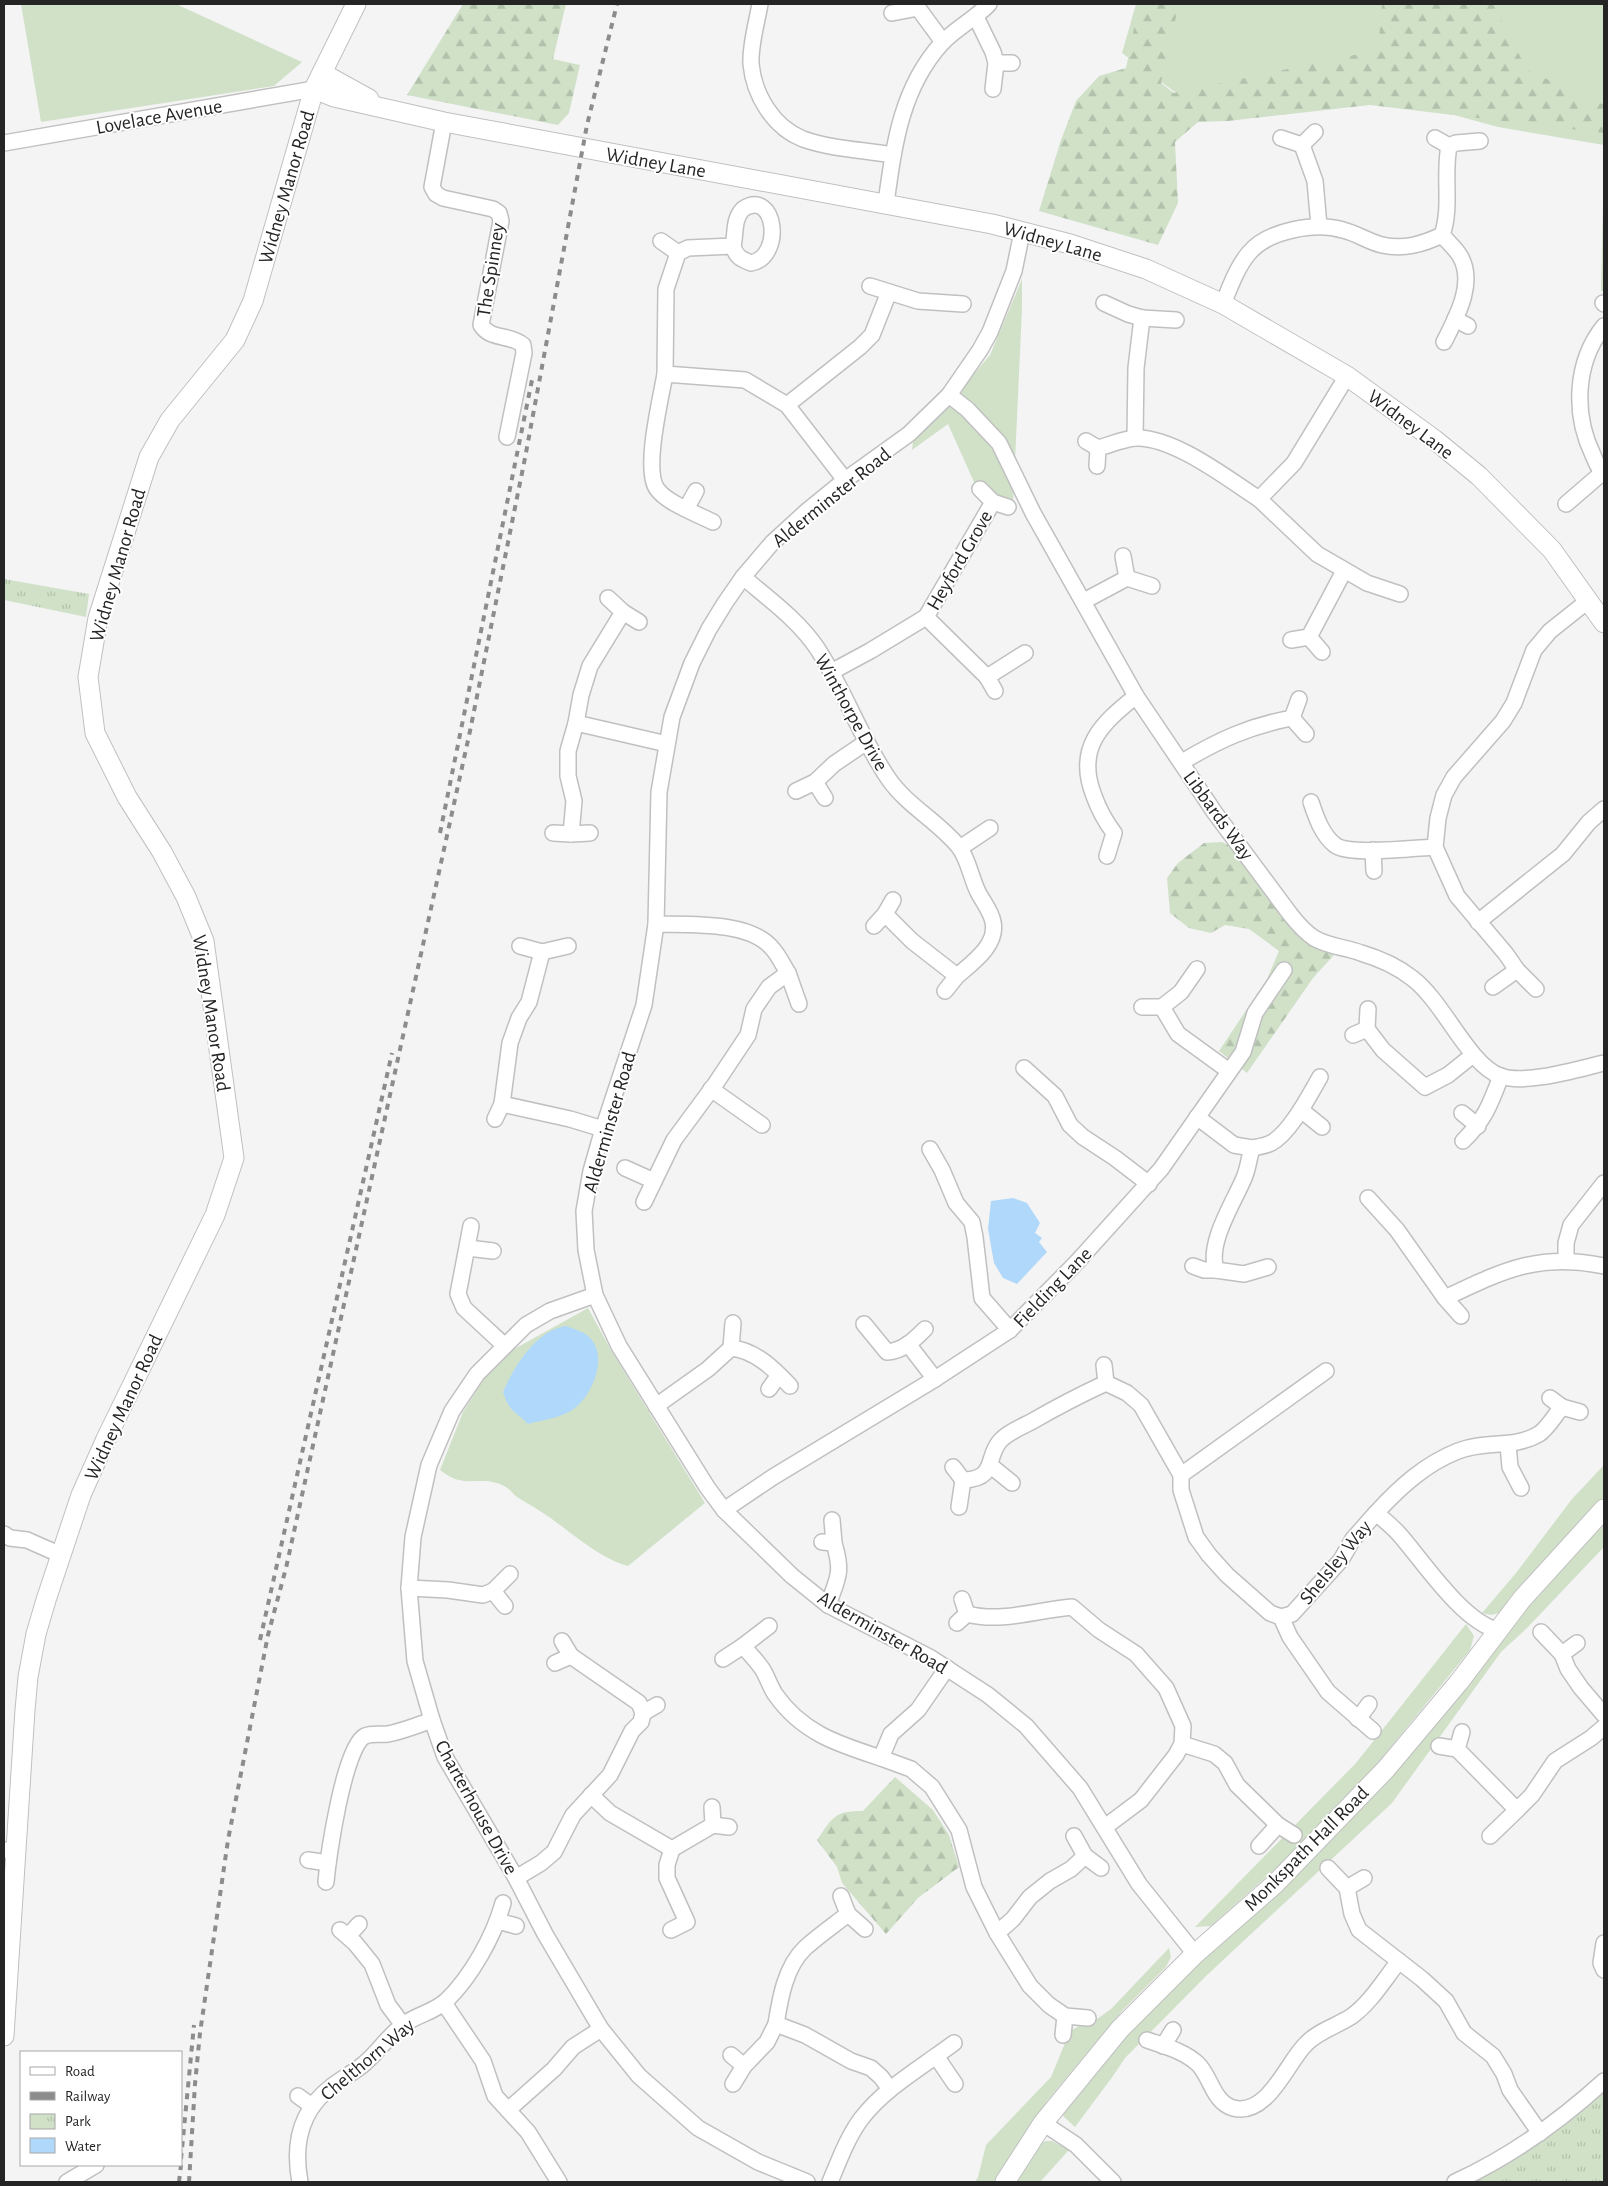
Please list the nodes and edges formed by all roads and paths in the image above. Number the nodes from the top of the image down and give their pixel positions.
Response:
1 (356, 4) edge
2 (760, 4) edge
3 (989, 4) edge
4 (919, 6) edge
5 (892, 13) dead end
6 (976, 17) junction
7 (943, 42) junction
8 (996, 63) junction
9 (1012, 63) dead end
10 (318, 81) junction
11 (992, 89) dead end
12 (334, 97) junction
13 (383, 106) junction
14 (308, 109) junction
15 (444, 122) junction
16 (1315, 132) dead end
17 (1281, 138) dead end
18 (1480, 141) dead end
19 (4, 143) edge
20 (1302, 145) junction
21 (893, 154) junction
22 (886, 203) junction
23 (1320, 226) junction
24 (1022, 232) junction
25 (1442, 235) junction
26 (661, 241) dead end
27 (733, 246) dead end
28 (678, 253) junction
29 (870, 286) dead end
30 (889, 292) junction
31 (1104, 303) dead end
32 (963, 304) dead end
33 (1223, 304) junction
34 (1142, 318) junction
35 (1176, 320) dead end
36 (1604, 326) edge
37 (1444, 342) dead end
38 (665, 374) junction
39 (1347, 376) junction
40 (949, 395) junction
41 (787, 405) junction
42 (507, 437) dead end
43 (1135, 438) junction
44 (1097, 466) dead end
45 (1603, 474) edge
46 (845, 480) junction
47 (980, 489) dead end
48 (696, 491) dead end
49 (1259, 499) junction
50 (993, 502) junction
51 (1566, 504) dead end
52 (1008, 506) dead end
53 (686, 509) junction
54 (713, 522) dead end
55 (1123, 556) dead end
56 (1344, 571) junction
57 (743, 577) junction
58 (1127, 578) junction
59 (1152, 586) dead end
60 (1400, 594) dead end
61 (608, 598) dead end
62 (1589, 600) junction
63 (1084, 602) junction
64 (623, 612) junction
65 (926, 617) junction
66 (639, 622) dead end
67 (1604, 623) edge
68 (1309, 637) junction
69 (1291, 640) dead end
70 (1322, 652) dead end
71 (1025, 653) dead end
72 (830, 672) junction
73 (987, 676) junction
74 (995, 691) dead end
75 (1136, 696) junction
76 (1299, 699) dead end
77 (1292, 718) junction
78 (576, 723) junction
79 (1306, 734) dead end
80 (865, 743) junction
81 (667, 744) junction
82 (1182, 762) junction
83 (815, 782) junction
84 (796, 791) dead end
85 (824, 798) dead end
86 (1311, 802) dead end
87 (1604, 810) edge
88 (990, 828) dead end
89 (553, 832) dead end
90 (590, 833) dead end
91 (570, 834) junction
92 (1435, 847) junction
93 (960, 848) junction
94 (1373, 850) junction
95 (1107, 856) dead end
96 (1374, 871) dead end
97 (893, 900) dead end
98 (885, 914) junction
99 (1478, 922) junction
100 (656, 924) junction
101 (874, 926) dead end
102 (520, 946) dead end
103 (568, 946) dead end
104 (542, 952) junction
105 (1197, 969) dead end
106 (1284, 970) dead end
107 (1517, 970) junction
108 (788, 973) junction
109 (957, 976) junction
110 (1493, 987) dead end
111 (1536, 989) dead end
112 (945, 990) dead end
113 (799, 1004) dead end
114 (1142, 1007) dead end
115 (1162, 1007) junction
116 (1368, 1009) dead end
117 (1473, 1055) junction
118 (1604, 1063) edge
119 (1024, 1068) dead end
120 (1229, 1071) junction
121 (1501, 1076) junction
122 (1320, 1077) dead end
123 (711, 1089) junction
124 (502, 1104) junction
125 (1301, 1110) junction
126 (1462, 1112) dead end
127 (1198, 1117) junction
128 (495, 1118) dead end
129 (762, 1125) dead end
130 (1478, 1126) junction
131 (1322, 1127) dead end
132 (603, 1129) junction
133 (1463, 1141) dead end
134 (1252, 1148) junction
135 (930, 1149) dead end
136 (625, 1168) dead end
137 (654, 1181) junction
138 (1604, 1183) edge
139 (1149, 1184) junction
140 (1368, 1198) dead end
141 (644, 1202) dead end
142 (472, 1226) dead end
143 (468, 1248) junction
144 (493, 1251) dead end
145 (1566, 1260) junction
146 (1193, 1266) dead end
147 (1604, 1266) edge
148 (1268, 1267) dead end
149 (1216, 1270) junction
150 (595, 1295) junction
151 (1445, 1298) junction
152 (1461, 1316) dead end
153 (733, 1323) dead end
154 (864, 1324) dead end
155 (925, 1329) dead end
156 (1010, 1330) junction
157 (908, 1344) junction
158 (505, 1346) junction
159 (731, 1348) junction
160 (1104, 1365) dead end
161 (1326, 1371) dead end
162 (779, 1375) junction
163 (935, 1379) junction
164 (1106, 1383) junction
165 (790, 1386) dead end
166 (769, 1389) dead end
167 (656, 1406) junction
168 (1580, 1412) dead end
169 (1508, 1444) junction
170 (991, 1466) junction
171 (953, 1468) dead end
172 (1182, 1475) junction
173 (963, 1480) junction
174 (1012, 1483) dead end
175 (1521, 1488) dead end
176 (959, 1507) dead end
177 (1604, 1509) edge
178 (724, 1510) junction
179 (1376, 1513) junction
180 (832, 1520) dead end
181 (4, 1534) edge
182 (61, 1555) junction
183 (510, 1574) dead end
184 (409, 1588) junction
185 (493, 1591) junction
186 (962, 1599) dead end
187 (828, 1605) junction
188 (505, 1606) dead end
189 (1281, 1617) junction
190 (769, 1626) dead end
191 (1498, 1630) junction
192 (1541, 1632) dead end
193 (562, 1641) dead end
194 (1577, 1643) dead end
195 (743, 1646) junction
196 (1562, 1654) junction
197 (571, 1656) junction
198 (723, 1659) dead end
199 (555, 1662) dead end
200 (947, 1668) junction
201 (1369, 1704) dead end
202 (657, 1705) dead end
203 (643, 1713) junction
204 (1604, 1715) edge
205 (432, 1720) junction
206 (1358, 1720) junction
207 (1604, 1727) edge
208 (1373, 1731) dead end
209 (1462, 1732) dead end
210 (1182, 1744) junction
211 (1440, 1746) dead end
212 (1457, 1749) junction
213 (881, 1758) junction
214 (591, 1795) junction
215 (712, 1807) dead end
216 (1517, 1810) junction
217 (713, 1824) junction
218 (1278, 1825) junction
219 (729, 1827) dead end
220 (1105, 1827) junction
221 (1294, 1834) dead end
222 (1074, 1836) dead end
223 (1490, 1836) dead end
224 (1260, 1846) dead end
225 (672, 1849) junction
226 (10, 1850) edge
227 (1085, 1856) junction
228 (308, 1860) dead end
229 (328, 1863) junction
230 (1101, 1868) dead end
231 (1328, 1868) dead end
232 (516, 1878) junction
233 (1364, 1878) dead end
234 (326, 1882) dead end
235 (1347, 1888) junction
236 (841, 1896) dead end
237 (503, 1903) dead end
238 (848, 1914) junction
239 (498, 1921) junction
240 (359, 1924) dead end
241 (516, 1926) dead end
242 (865, 1929) dead end
243 (670, 1930) dead end
244 (998, 1933) junction
245 (1604, 1943) edge
246 (1195, 1954) junction
247 (1398, 1961) junction
248 (1604, 1970) edge
249 (444, 2003) junction
250 (1065, 2016) junction
251 (1088, 2018) dead end
252 (403, 2024) junction
253 (776, 2024) junction
254 (601, 2029) junction
255 (1173, 2030) dead end
256 (1063, 2035) dead end
257 (4, 2036) edge
258 (1147, 2040) dead end
259 (954, 2043) dead end
260 (1163, 2046) junction
261 (731, 2054) dead end
262 (936, 2056) junction
263 (744, 2066) junction
264 (1604, 2081) edge
265 (733, 2084) dead end
266 (955, 2084) dead end
267 (890, 2089) junction
268 (298, 2096) dead end
269 (312, 2106) junction
270 (508, 2110) junction
271 (1044, 2122) junction
272 (1540, 2133) junction
273 (94, 2166) edge
274 (67, 2182) edge
275 (300, 2182) edge
276 (559, 2182) edge
277 (808, 2182) edge
278 (830, 2182) edge
279 (1005, 2182) edge
280 (1113, 2182) edge
281 (1455, 2182) edge

1 - 10 street, Widney Manor Road
2 - 21 street
3 - 6 street
4 - 5 street
4 - 7 street
6 - 7 street
6 - 8 street
7 - 21 street
8 - 9 street
8 - 11 street
10 - 12 street, Widney Lane
10 - 13 street, Widney Lane
10 - 14 street, Widney Manor Road
10 - 19 street, Lovelace Avenue
12 - 13 street, Widney Lane
12 - 14 street
13 - 15 street, Widney Lane
14 - 182 street, Widney Manor Road
15 - 22 street, Widney Lane
15 - 42 street, The Spinney
16 - 20 street
17 - 20 street
18 - 25 street
20 - 23 street
21 - 22 street
22 - 24 street, Widney Lane
23 - 25 street
23 - 33 street
24 - 33 street, Widney Lane
24 - 40 street, Alderminster Road
25 - 37 street
26 - 28 street
27 - 28 street
28 - 38 street
29 - 30 street
30 - 32 street
30 - 41 street
31 - 34 street
33 - 39 street, Widney Lane
34 - 35 street
34 - 43 street
36 - 45 street
38 - 41 street
38 - 53 street
39 - 49 street
39 - 62 street, Widney Lane
40 - 46 street, Alderminster Road
40 - 63 street, Libbards Way
41 - 46 street
43 - 44 street
43 - 49 street
45 - 51 street
46 - 57 street, Alderminster Road
47 - 50 street, Heyford Grove
48 - 53 street
49 - 56 street
50 - 52 street, Heyford Grove
50 - 65 street, Heyford Grove
53 - 54 street
55 - 58 street
56 - 60 street
56 - 68 street
57 - 72 street, Winthorpe Drive
57 - 81 street, Alderminster Road
58 - 59 street
58 - 63 street
61 - 64 street
62 - 67 street, Widney Lane
62 - 92 street
63 - 75 street, Libbards Way
64 - 66 street
64 - 78 street
65 - 72 street, Heyford Grove
65 - 73 street, Heyford Grove
68 - 69 street
68 - 70 street
71 - 73 street
72 - 80 street, Winthorpe Drive
73 - 74 street, Heyford Grove
75 - 82 street, Libbards Way
75 - 95 street
76 - 77 street
77 - 79 street
77 - 82 street
78 - 81 street
78 - 91 street
80 - 83 street
80 - 93 street, Winthorpe Drive
81 - 100 street, Alderminster Road
82 - 117 street, Libbards Way
83 - 84 street
83 - 85 street
86 - 94 street
87 - 99 street
88 - 93 street
89 - 91 street
90 - 91 street
92 - 94 street
92 - 99 street
93 - 109 street, Winthorpe Drive
94 - 96 street
97 - 98 street
98 - 101 street
98 - 109 street
99 - 107 street
100 - 108 street
100 - 132 street, Alderminster Road
102 - 104 street
103 - 104 street
104 - 124 street
105 - 115 street
106 - 120 street, Fielding Lane
107 - 110 street
107 - 111 street
108 - 113 street
108 - 123 street
109 - 112 street, Winthorpe Drive
114 - 115 street
115 - 120 street
116 - 117 street
117 - 121 street, Libbards Way
118 - 121 street
119 - 139 street
120 - 127 street, Fielding Lane
121 - 130 street
122 - 125 street
123 - 129 street
123 - 137 street
124 - 128 street
124 - 132 street
125 - 131 street
125 - 134 street
126 - 130 street
127 - 134 street
127 - 139 street, Fielding Lane
130 - 133 street
132 - 150 street, Alderminster Road
134 - 149 street
135 - 156 street
136 - 137 street
137 - 141 street
138 - 145 street
139 - 156 street, Fielding Lane
140 - 151 street
142 - 143 street
143 - 144 street
143 - 158 street
145 - 147 street
145 - 151 street
146 - 149 street
148 - 149 street
150 - 158 street, Charterhouse Drive
150 - 167 street, Alderminster Road
151 - 152 street
153 - 159 street
154 - 157 street
155 - 157 street
156 - 163 street, Fielding Lane
157 - 163 street
158 - 184 street, Charterhouse Drive
159 - 162 street
159 - 167 street
160 - 164 street
161 - 172 street
162 - 165 street
162 - 166 street
163 - 178 street, Fielding Lane
164 - 170 street
164 - 172 street, Shelsley Way
167 - 178 street, Alderminster Road
168 - 169 street
169 - 175 street
169 - 179 street
170 - 173 street
170 - 174 street
171 - 173 street
172 - 189 street, Shelsley Way
173 - 176 street
177 - 191 street, Monkspath Hall Road
178 - 187 street, Alderminster Road
179 - 189 street, Shelsley Way
179 - 191 street, Shelsley Way
180 - 187 street
181 - 182 street
182 - 226 street, Widney Manor Road
183 - 185 street
184 - 185 street
184 - 205 street, Charterhouse Drive
185 - 188 street
186 - 210 street
187 - 200 street, Alderminster Road
189 - 206 street
190 - 195 street
191 - 246 street, Monkspath Hall Road
192 - 196 street
193 - 197 street
194 - 196 street
195 - 198 street
195 - 213 street
196 - 204 street
197 - 199 street
197 - 203 street
200 - 213 street
200 - 220 street, Alderminster Road
201 - 206 street
202 - 203 street
203 - 214 street
205 - 229 street
205 - 232 street, Charterhouse Drive
206 - 208 street
207 - 216 street
209 - 212 street
210 - 218 street
210 - 220 street
211 - 212 street
212 - 216 street
213 - 244 street
214 - 225 street
214 - 232 street
215 - 217 street
216 - 223 street
217 - 219 street
217 - 225 street
218 - 221 street
218 - 224 street
220 - 246 street, Alderminster Road
222 - 227 street
225 - 243 street
226 - 257 street, Widney Manor Road
227 - 230 street
227 - 244 street
228 - 229 street
229 - 234 street
231 - 235 street
232 - 254 street, Charterhouse Drive
233 - 235 street
235 - 247 street
236 - 238 street
237 - 239 street
238 - 242 street
238 - 253 street
239 - 241 street
239 - 249 street
240 - 252 street
244 - 250 street
245 - 248 street
246 - 271 street, Monkspath Hall Road
247 - 260 street
247 - 272 street
249 - 252 street, Chelthorn Way
249 - 270 street
250 - 251 street
250 - 256 street
252 - 269 street, Chelthorn Way
253 - 263 street
253 - 267 street
254 - 270 street
254 - 277 street, Charterhouse Drive
255 - 260 street
258 - 260 street
259 - 262 street
261 - 263 street
262 - 266 street
262 - 267 street
263 - 265 street
264 - 272 street
267 - 278 street
268 - 269 street, Chelthorn Way
269 - 275 street, Chelthorn Way
270 - 276 street
271 - 279 street, Monkspath Hall Road
271 - 280 street
272 - 281 street
273 - 274 street

